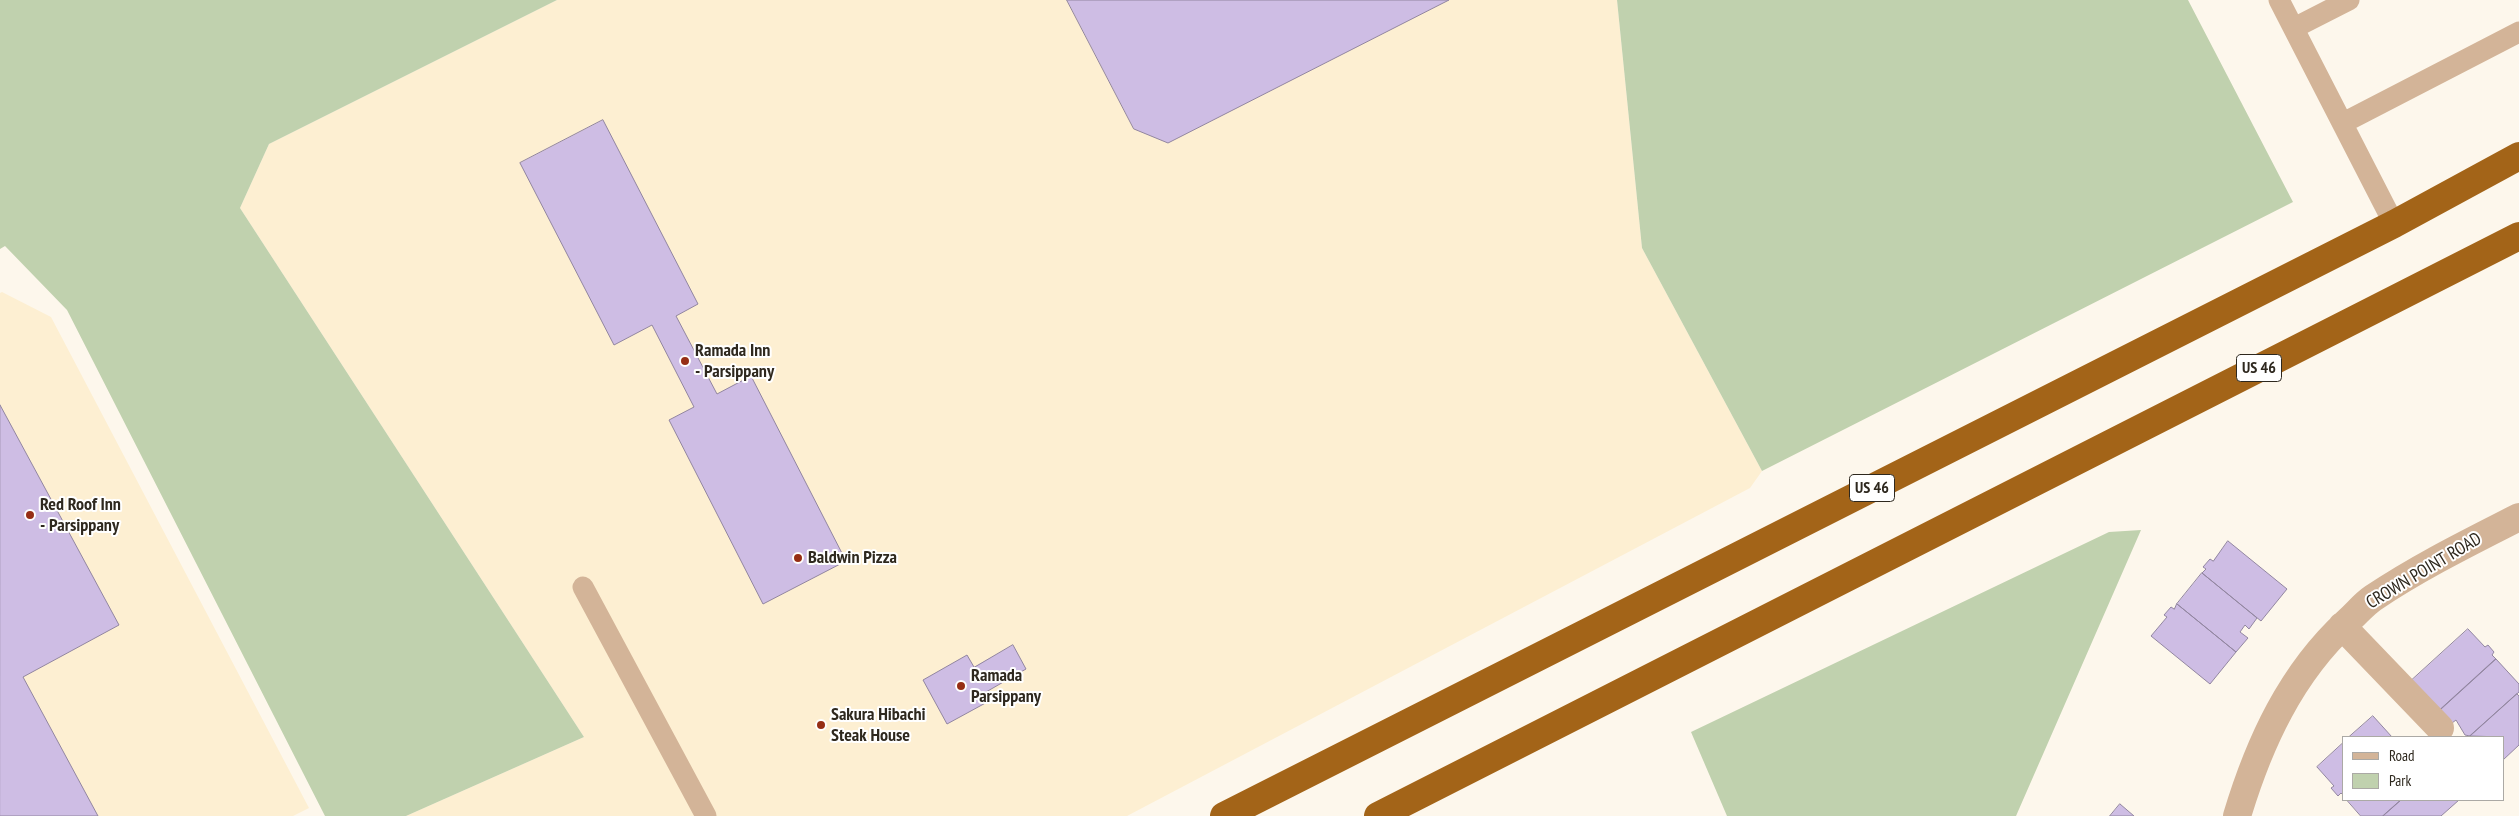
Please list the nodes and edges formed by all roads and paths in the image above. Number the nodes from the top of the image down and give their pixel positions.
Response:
1 (2279, 0) edge
2 (2349, 0) edge
3 (2294, 28) junction
4 (2519, 32) edge
5 (2343, 122) junction
6 (2519, 156) edge
7 (2394, 224) junction
8 (2519, 236) edge
9 (2519, 517) edge
10 (583, 587) dead end
11 (2342, 626) junction
12 (2440, 728) dead end
13 (706, 816) edge
14 (1224, 816) edge
15 (1378, 816) edge
16 (2237, 816) edge

1 - 3 lane
2 - 3 lane
3 - 5 lane
4 - 5 lane
5 - 7 lane
6 - 7 highway, US 46
7 - 14 highway, US 46
8 - 15 highway, US 46
9 - 11 street, CROWN POINT ROAD
10 - 13 lane
11 - 12 street
11 - 16 street, CROWN POINT ROAD

